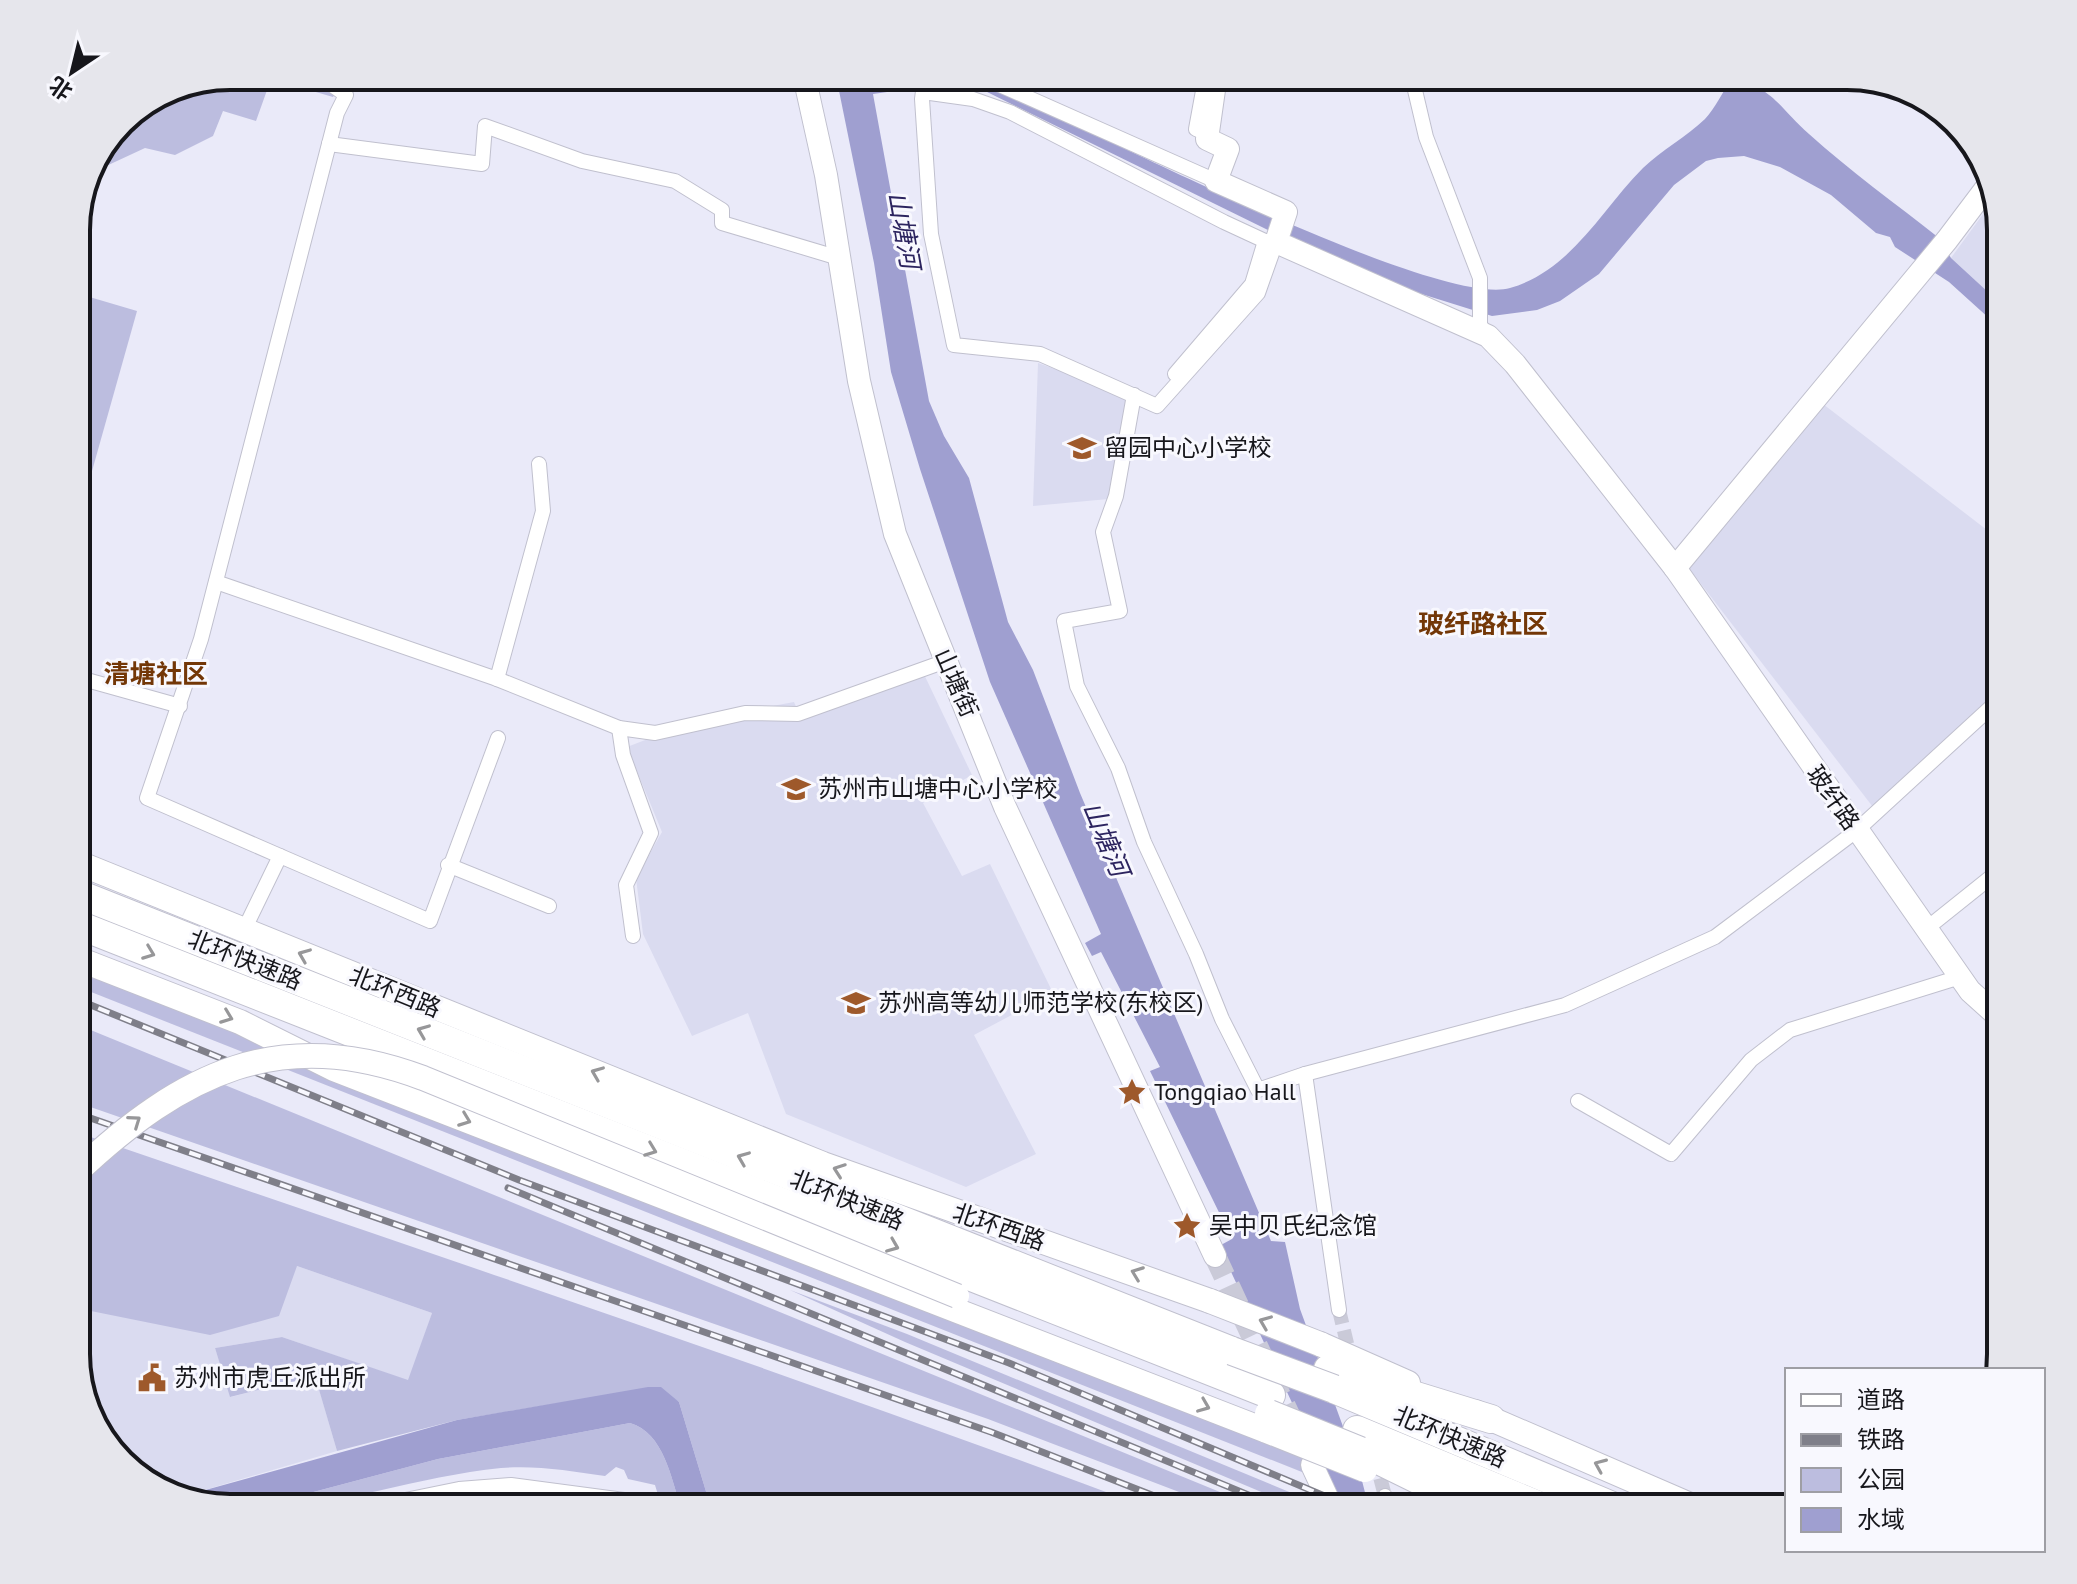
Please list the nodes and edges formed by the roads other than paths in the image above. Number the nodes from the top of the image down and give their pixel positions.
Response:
1 (339, 90) edge
2 (807, 90) edge
3 (923, 90) edge
4 (941, 90) edge
5 (1012, 90) edge
6 (1203, 90) edge
7 (1214, 90) edge
8 (1415, 90) edge
9 (329, 144) junction
10 (1215, 176) junction
11 (1982, 194) edge
12 (1273, 240) junction
13 (839, 258) junction
14 (1484, 330) junction
15 (1134, 395) junction
16 (1159, 398) dead end
17 (539, 464) dead end
18 (1675, 568) junction
19 (216, 582) junction
20 (946, 661) junction
21 (497, 679) junction
22 (90, 681) edge
23 (180, 706) junction
24 (1987, 711) edge
25 (619, 728) junction
26 (498, 738) dead end
27 (1856, 831) junction
28 (280, 856) junction
29 (448, 865) junction
30 (90, 868) edge
31 (1987, 885) edge
32 (90, 899) edge
33 (549, 906) dead end
34 (1926, 929) junction
35 (90, 930) edge
36 (244, 930) junction
37 (633, 936) dead end
38 (90, 963) edge
39 (1960, 977) junction
40 (1987, 1005) edge
41 (1305, 1074) junction
42 (1578, 1101) dead end
43 (90, 1161) edge
44 (1215, 1256) tunnel mouth
45 (1339, 1310) tunnel mouth
46 (1327, 1368) junction
47 (1155, 1386) junction
48 (1269, 1413) junction
49 (1491, 1419) joint
50 (1361, 1450) junction
51 (1312, 1465) dead end
52 (435, 1494) edge
53 (579, 1494) edge
54 (1325, 1494) edge
55 (1435, 1494) edge
56 (1448, 1494) edge
57 (1512, 1494) edge
58 (1584, 1494) edge
59 (1665, 1494) edge

1 - 9 street
2 - 13 street, 山塘街
3 - 15 street
4 - 12 street
5 - 10 street
6 - 10 street
7 - 10 street
8 - 14 street
9 - 13 street
9 - 19 street
10 - 12 street
11 - 18 street
12 - 14 street
12 - 15 street
12 - 16 street
13 - 20 street, 山塘街
14 - 18 street, 玻纤路
15 - 41 street
17 - 21 street
18 - 27 street, 玻纤路
19 - 21 street
19 - 23 street
20 - 25 street
20 - 44 street, 山塘街
21 - 25 street
22 - 23 street
23 - 28 street
24 - 27 street
25 - 37 street
26 - 29 street
27 - 34 street, 玻纤路
27 - 41 street
28 - 29 street
28 - 36 street
29 - 33 street
30 - 36 main road, 北环西路
31 - 34 street
46 -> 32 highway, 北环快速路
34 - 39 street, 玻纤路
35 -> 48 highway, 北环快速路
46 -> 36 main road, 北环西路, bridge
38 -> 47 main road
39 - 40 street, 玻纤路
39 - 42 street
41 - 45 street
43 -> 47 main road, bridge
46 - 49 highway
46 - 58 highway, 北环快速路
47 -> 48 main road
48 - 50 highway, 北环快速路, bridge
59 -> 49 main road
50 - 55 main road
50 - 56 highway
50 - 57 highway, 北环快速路
51 - 54 street
52 - 53 street

